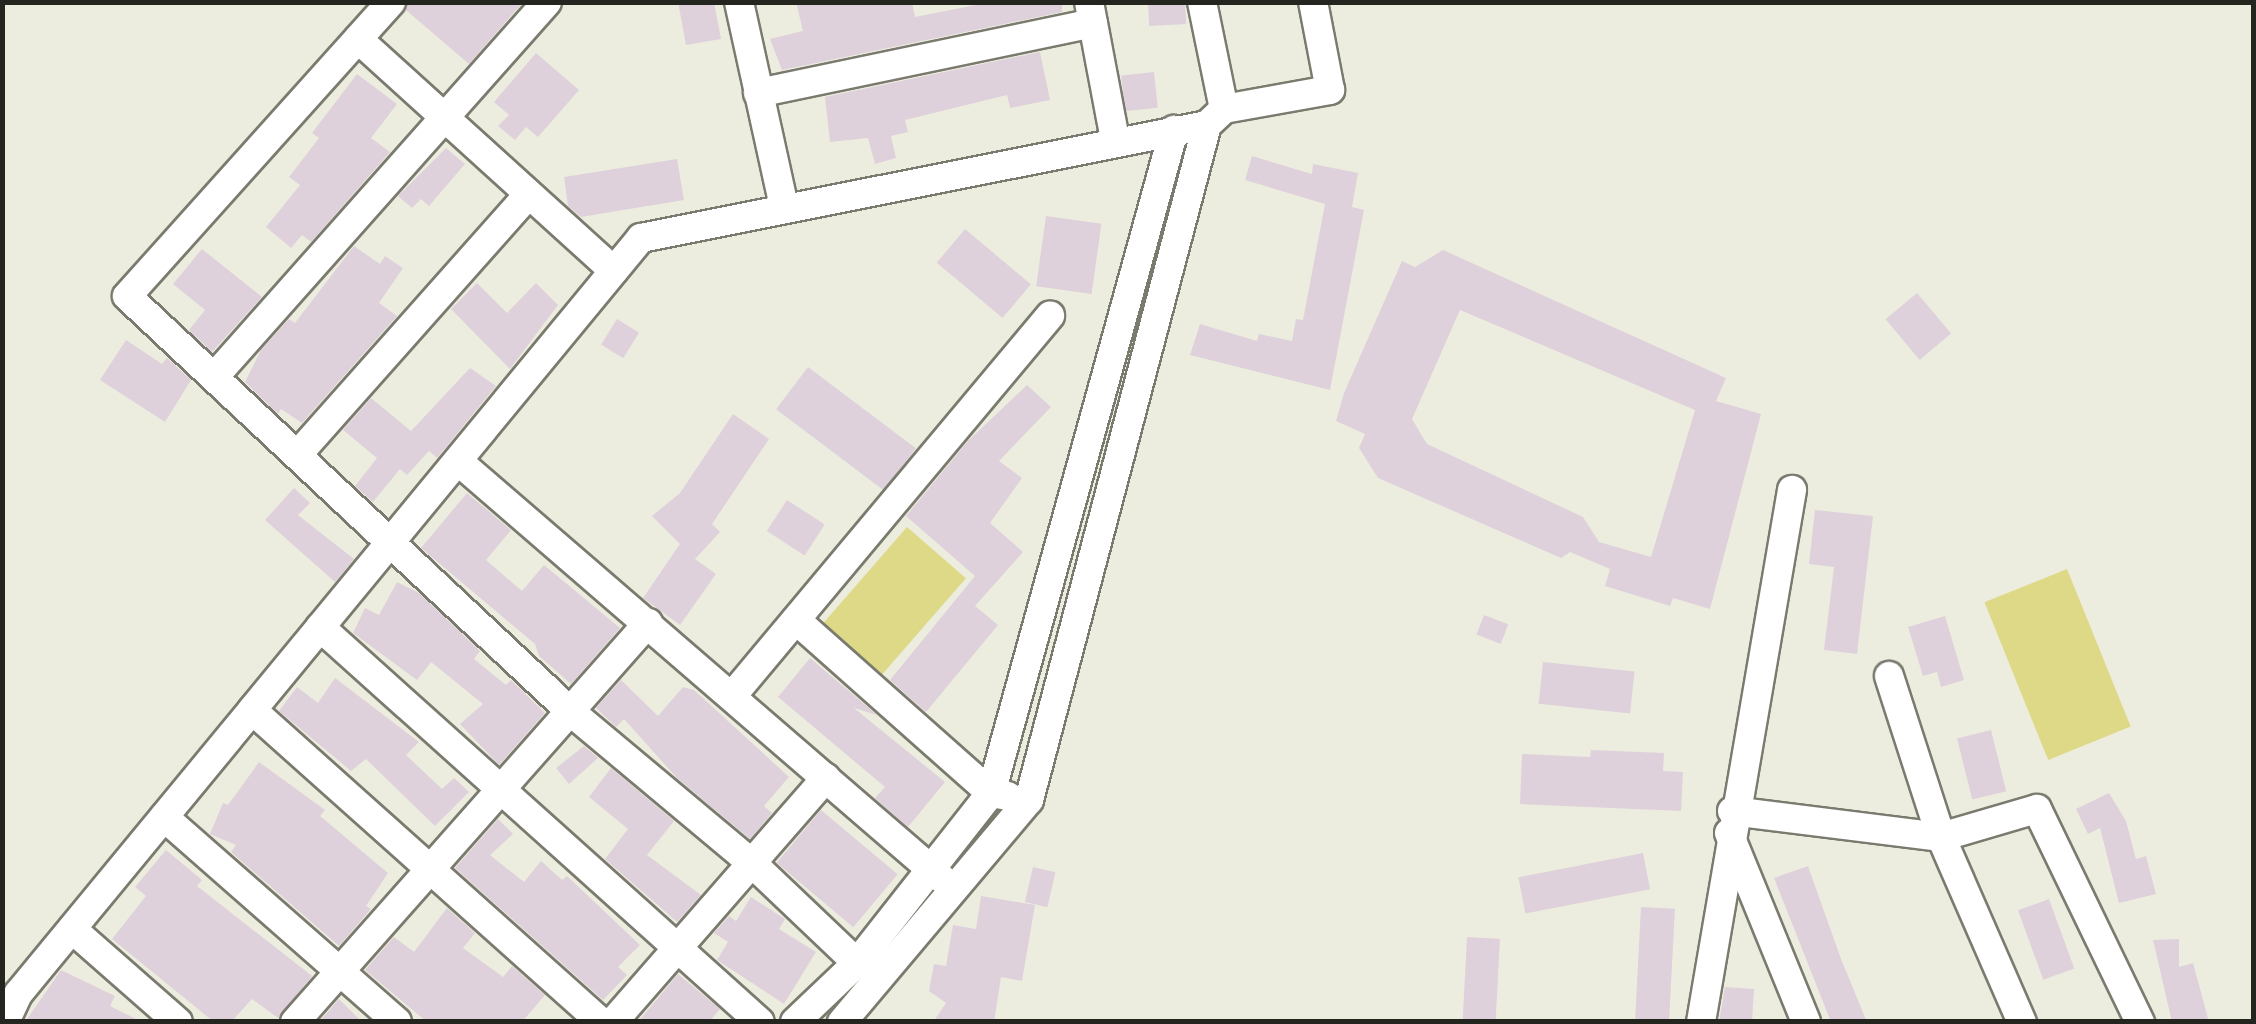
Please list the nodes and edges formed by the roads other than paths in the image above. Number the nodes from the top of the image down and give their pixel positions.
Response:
1 (391, 2) edge
2 (547, 2) edge
3 (738, 2) edge
4 (1202, 2) edge
5 (1313, 2) edge
6 (1090, 13) edge
7 (358, 39) junction
8 (758, 93) junction
9 (444, 117) junction
10 (1215, 117) junction
11 (1174, 130) junction
12 (1115, 139) junction
13 (529, 194) junction
14 (784, 207) junction
15 (614, 271) junction
16 (1050, 316) dead end
17 (215, 376) junction
18 (300, 453) junction
19 (458, 461) junction
20 (1792, 490) dead end
21 (392, 541) junction
22 (796, 620) junction
23 (648, 623) junction
24 (320, 627) junction
25 (1889, 676) dead end
26 (732, 696) junction
27 (252, 710) junction
28 (571, 712) junction
29 (826, 778) junction
30 (503, 791) junction
31 (992, 792) junction
32 (1029, 800) junction
33 (164, 817) junction
34 (1730, 822) junction
35 (1941, 837) junction
36 (752, 864) junction
37 (928, 867) junction
38 (430, 869) junction
39 (957, 892) junction
40 (72, 929) junction
41 (680, 949) junction
42 (856, 963) junction
43 (340, 971) junction
44 (5, 1022) edge
45 (178, 1022) edge
46 (295, 1022) edge
47 (397, 1022) edge
48 (602, 1022) edge
49 (613, 1022) edge
50 (760, 1022) edge
51 (795, 1022) edge
52 (842, 1022) edge
53 (1701, 1022) edge
54 (1806, 1022) edge
55 (2022, 1022) edge
56 (2140, 1022) edge

1 - 7 street
2 - 9 street
3 - 8 street
4 - 10 street
5 - 10 street
6 - 8 street
6 - 12 street
7 - 9 street
7 - 17 street
8 - 14 street
9 - 13 street
9 - 17 street
10 - 11 street
10 - 32 street
11 - 12 street
11 - 31 street
12 - 14 street
13 - 15 street
13 - 18 street
14 - 15 street
15 - 19 street
16 - 22 street
17 - 18 street
18 - 21 street
19 - 21 street
19 - 23 street
20 - 34 street
21 - 24 street
21 - 28 street
22 - 26 street
22 - 31 street
23 - 26 street
23 - 28 street
24 - 27 street
24 - 30 street
25 - 35 street
26 - 29 street
27 - 33 street
27 - 38 street
28 - 30 street
28 - 36 street
29 - 36 street
29 - 37 street
30 - 38 street
30 - 41 street
31 - 32 street
31 - 37 street
32 - 39 street
33 - 40 street
33 - 43 street
34 - 35 street
34 - 53 street
34 - 54 street
35 - 55 street
35 - 56 street
36 - 41 street
36 - 42 street
37 - 39 street
37 - 42 street
38 - 43 street
38 - 48 street
39 - 52 street
40 - 44 street
40 - 45 street
41 - 49 street
41 - 50 street
42 - 51 street
43 - 46 street
43 - 47 street

